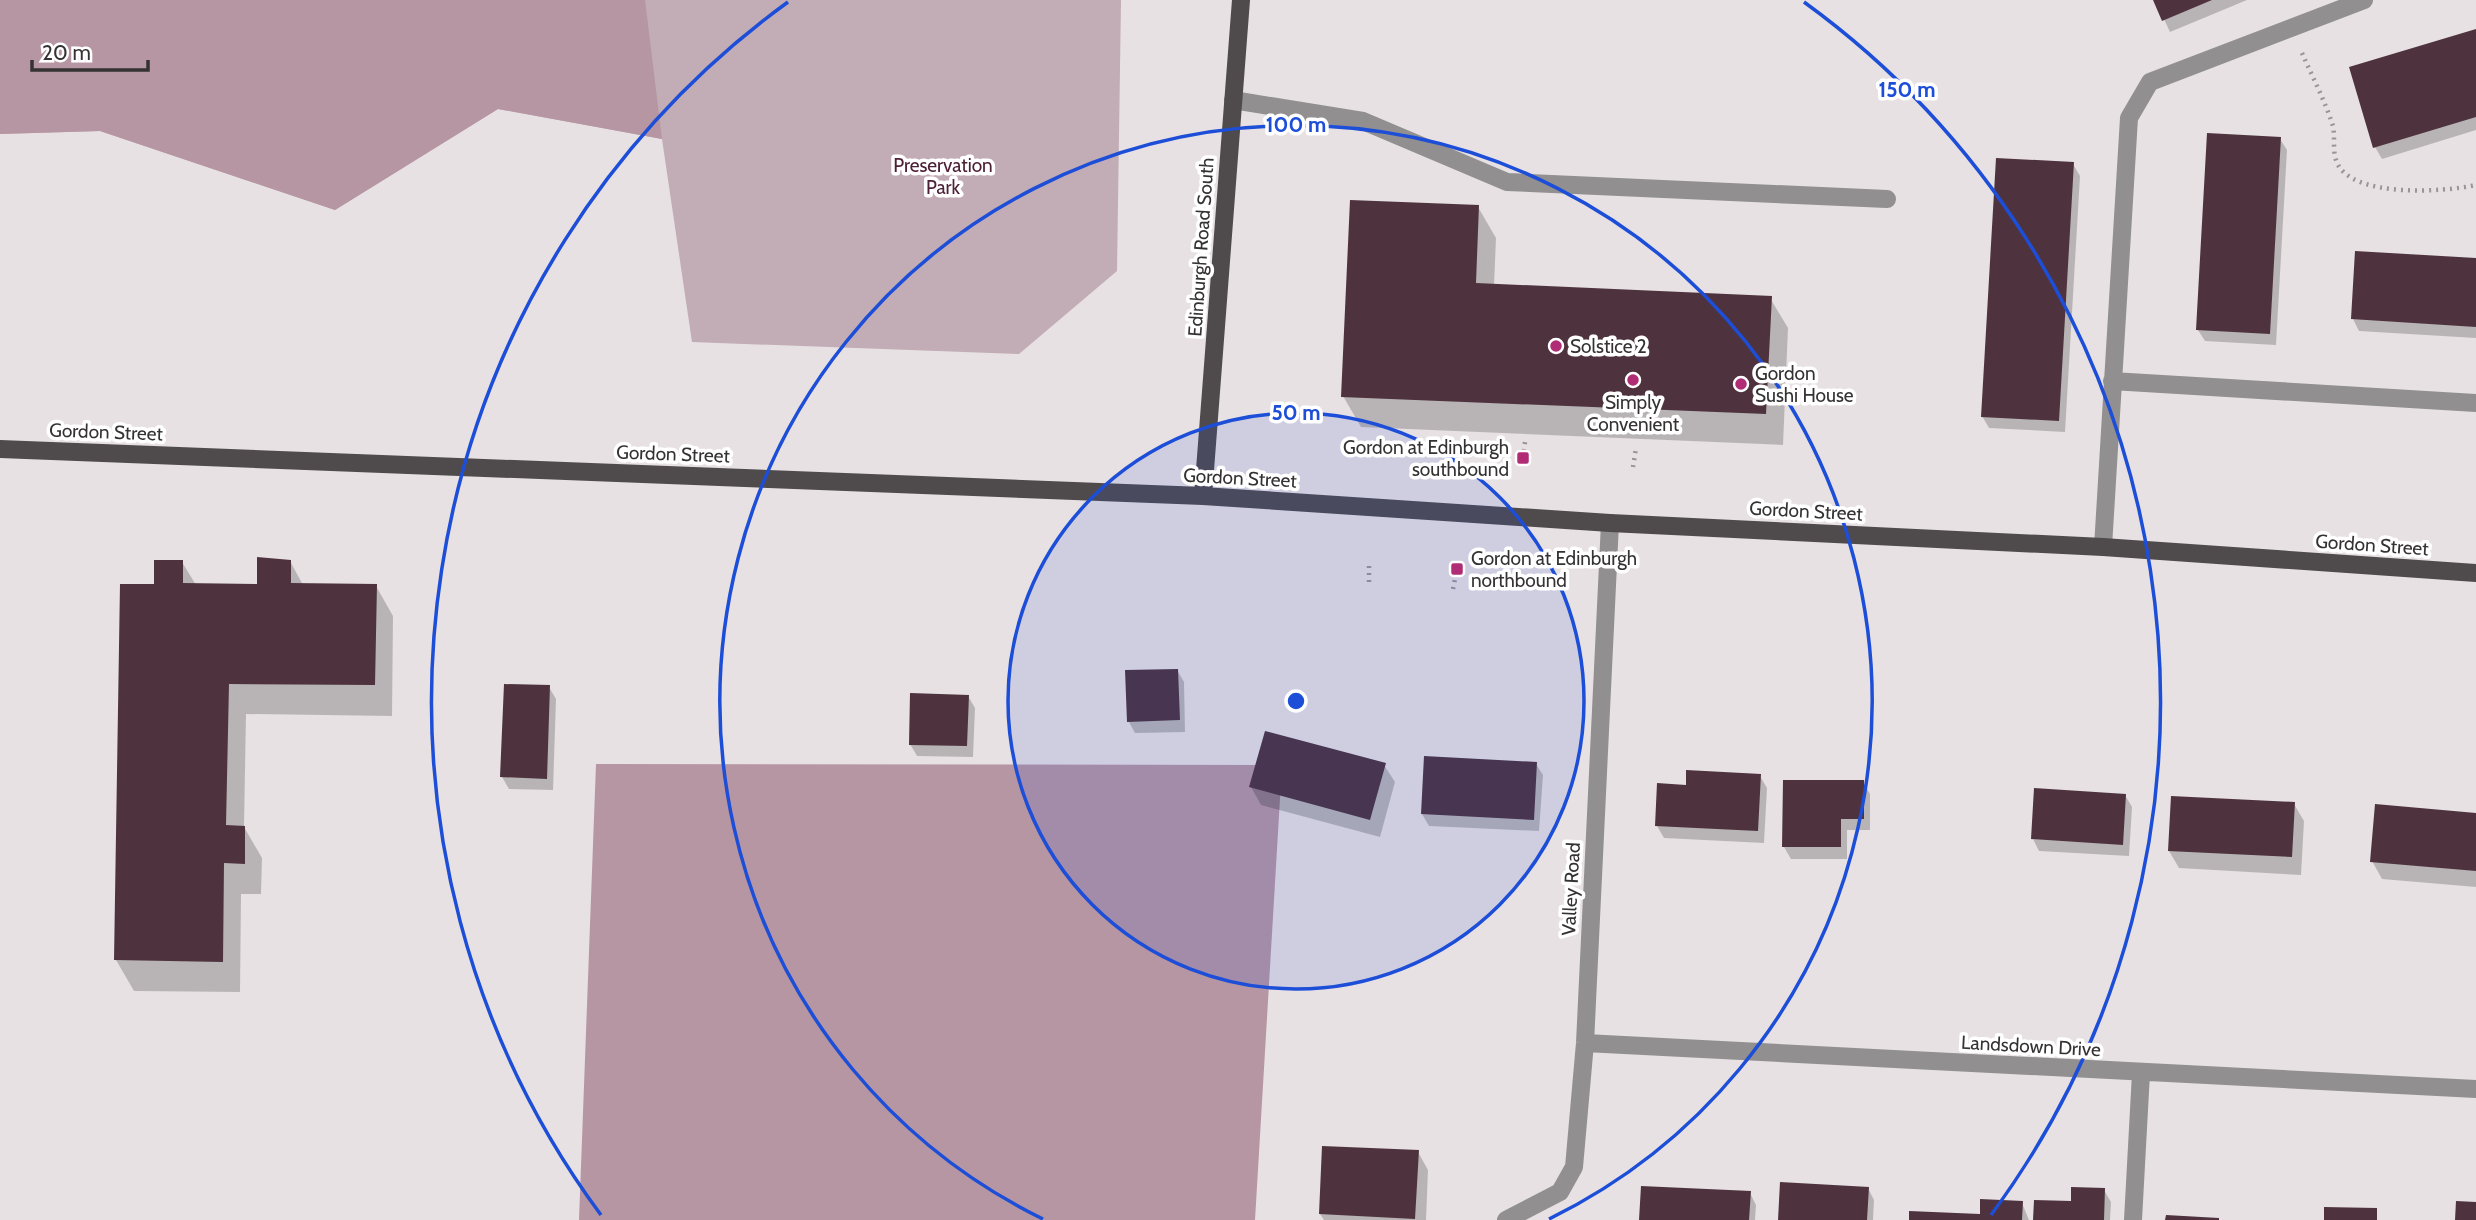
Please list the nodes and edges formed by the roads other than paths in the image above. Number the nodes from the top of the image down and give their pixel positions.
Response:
1 (1241, 0) edge
2 (2364, 0) edge
3 (1233, 100) junction
4 (1888, 199) dead end
5 (2112, 381) junction
6 (2476, 403) edge
7 (0, 449) edge
8 (1203, 496) junction
9 (1610, 523) junction
10 (2103, 547) junction
11 (2476, 573) edge
12 (1585, 1043) junction
13 (2141, 1073) junction
14 (2476, 1089) edge
15 (1506, 1220) edge
16 (2133, 1220) edge

1 - 3 main road, Edinburgh Road South
2 - 5 street
3 - 4 street
3 - 8 main road, Edinburgh Road South
5 - 6 street
5 - 10 street
7 - 8 main road, Gordon Street
8 - 9 main road, Gordon Street
9 - 10 main road, Gordon Street
9 - 12 street, Valley Road
10 - 11 main road, Gordon Street
12 - 13 street, Landsdown Drive
12 - 15 street, Valley Road
13 - 14 street, Landsdown Drive
13 - 16 street

